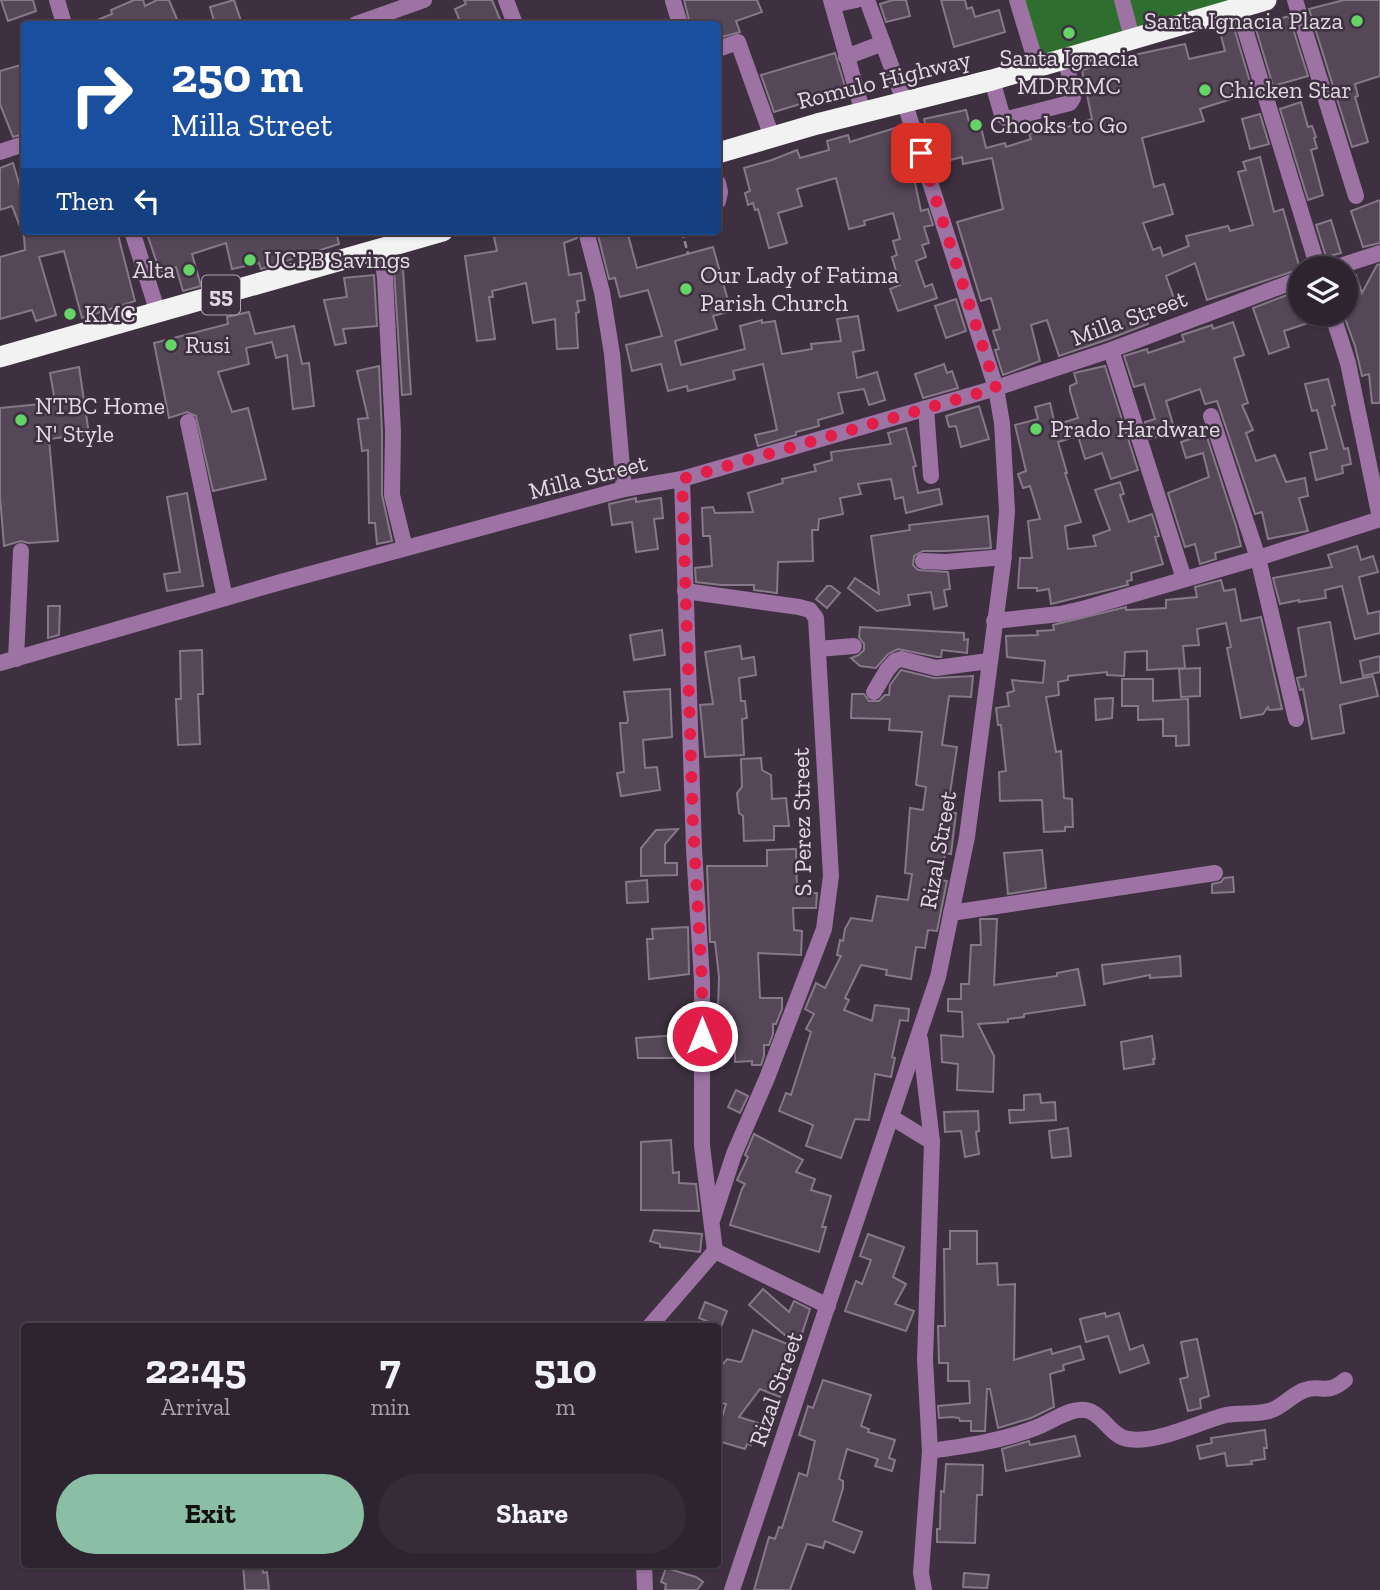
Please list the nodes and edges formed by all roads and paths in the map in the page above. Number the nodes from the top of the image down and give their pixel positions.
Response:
1 (57, 0) edge
2 (424, 0) edge
3 (506, 0) edge
4 (833, 0) edge
5 (856, 0) edge
6 (867, 0) edge
7 (1017, 0) edge
8 (1122, 0) edge
9 (1266, 0) edge
10 (1295, 0) edge
11 (673, 1) edge
12 (1237, 4) edge
13 (63, 21) edge
14 (364, 21) edge
15 (514, 21) edge
16 (679, 21) edge
17 (1132, 37) junction
18 (883, 43) junction
19 (721, 48) edge
20 (846, 57) junction
21 (1066, 57) junction
22 (1037, 65) junction
23 (992, 80) junction
24 (904, 101) junction
25 (863, 113) junction
26 (772, 137) junction
27 (21, 145) edge
28 (0, 152) edge
29 (721, 152) edge
30 (1356, 196) dead end
31 (133, 235) edge
32 (429, 235) edge
33 (587, 235) edge
34 (683, 235) edge
35 (381, 249) junction
36 (1380, 253) edge
37 (688, 254) dead end
38 (1314, 256) edge
39 (1358, 260) edge
40 (1288, 284) edge
41 (158, 313) junction
42 (1336, 326) edge
43 (1111, 350) junction
44 (0, 357) edge
45 (996, 388) junction
46 (926, 408) junction
47 (1211, 416) dead end
48 (188, 422) dead end
49 (931, 476) dead end
50 (682, 479) junction
51 (624, 488) junction
52 (1380, 518) edge
53 (405, 548) junction
54 (21, 551) dead end
55 (1004, 557) junction
56 (1258, 558) junction
57 (923, 561) dead end
58 (1184, 579) junction
59 (685, 591) junction
60 (225, 598) junction
61 (994, 621) junction
62 (853, 646) dead end
63 (818, 649) junction
64 (8, 661) edge
65 (989, 662) junction
66 (874, 692) dead end
67 (1296, 719) dead end
68 (1215, 873) dead end
69 (951, 913) junction
70 (919, 1033) junction
71 (891, 1117) junction
72 (932, 1142) junction
73 (711, 1223) junction
74 (715, 1251) junction
75 (828, 1306) junction
76 (653, 1323) edge
77 (1345, 1380) dead end
78 (930, 1451) junction
79 (644, 1568) edge
80 (645, 1590) edge
81 (732, 1590) edge
82 (924, 1590) edge

1 - 13 street
2 - 14 street
3 - 15 street
4 - 5 street
4 - 20 street
6 - 18 street, Rizal Street
7 - 22 street
8 - 17 street
9 - 12 highway, Romulo Highway
10 - 30 street
11 - 16 street
12 - 17 highway, Romulo Highway
12 - 38 street
17 - 21 highway, Romulo Highway
18 - 20 street
18 - 24 street, Rizal Street
19 - 26 street
20 - 25 street
21 - 22 highway, Romulo Highway
21 - 23 street
22 - 23 highway, Romulo Highway
23 - 24 highway, Romulo Highway
24 - 25 highway, Romulo Highway
24 - 45 street, Rizal Street
25 - 26 highway, Romulo Highway
26 - 29 highway, Romulo Highway
27 - 28 street
31 - 41 street
32 - 35 highway, 55
33 - 51 street
34 - 37 path
35 - 41 highway, 55
35 - 53 street
36 - 39 street
40 - 43 street, Milla Street
41 - 44 highway, 55
42 - 52 street
43 - 45 street, Milla Street
43 - 58 street
45 - 46 street, Milla Street
45 - 55 street, Rizal Street
46 - 49 street
46 - 50 street, Milla Street
47 - 56 street
48 - 60 street
50 - 51 street, Milla Street
50 - 59 street
51 - 53 street, Milla Street
52 - 56 street
53 - 60 street, Milla Street
54 - 64 street
55 - 57 street
55 - 61 street, Rizal Street
56 - 58 street
56 - 67 street
58 - 61 street
59 - 63 street, S. Perez Street
59 - 73 street
60 - 64 street, Milla Street
61 - 65 street, Rizal Street
62 - 63 street
63 - 73 street, S. Perez Street
65 - 66 street
65 - 69 street, Rizal Street
68 - 69 street
69 - 70 street, Rizal Street
70 - 71 street, Rizal Street
70 - 72 street
71 - 72 street
71 - 75 street, Rizal Street
72 - 78 street
73 - 74 street
74 - 75 street
74 - 76 street
75 - 81 street, Rizal Street
77 - 78 street
78 - 82 street
79 - 80 street

